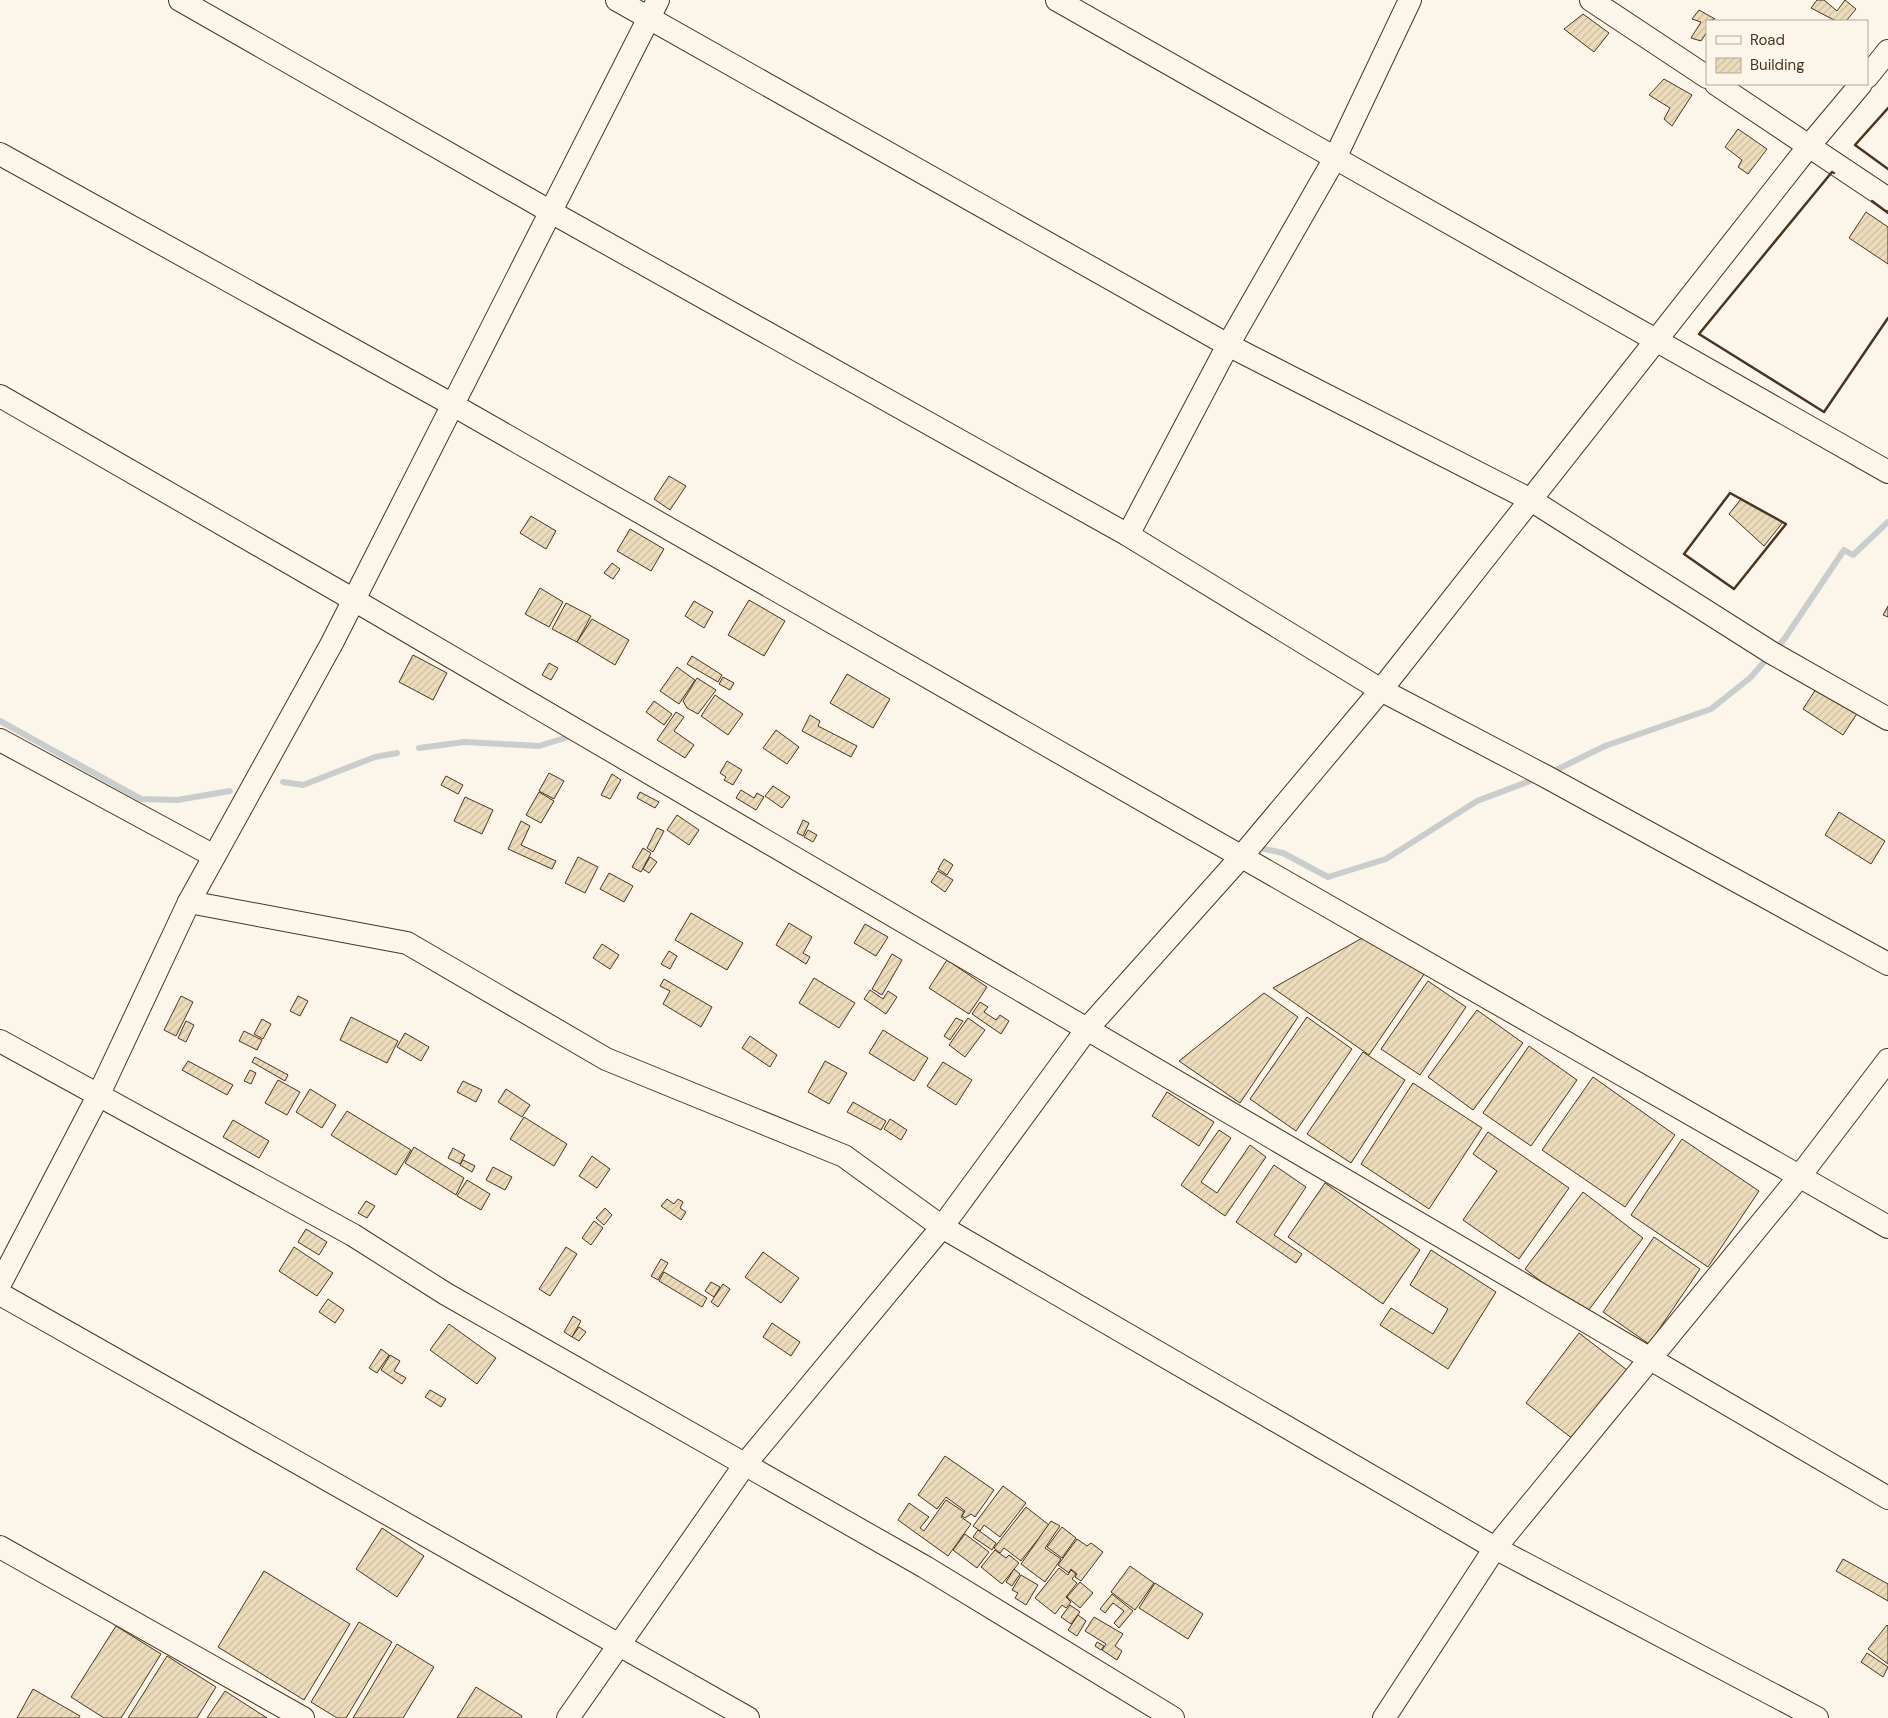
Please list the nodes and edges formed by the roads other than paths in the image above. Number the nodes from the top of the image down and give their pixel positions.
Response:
1 (180, 0) edge
2 (617, 0) edge
3 (1057, 0) edge
4 (1410, 0) edge
5 (1592, 0) edge
6 (654, 9) edge
7 (1888, 51) edge
8 (1706, 76) edge
9 (1868, 76) edge
10 (1718, 85) edge
11 (1860, 85) edge
12 (1809, 146) junction
13 (0, 154) edge
14 (1335, 158) junction
15 (1888, 199) edge
16 (551, 212) junction
17 (1657, 341) junction
18 (1228, 345) junction
19 (0, 396) edge
20 (453, 405) junction
21 (1888, 472) edge
22 (1531, 500) junction
23 (1128, 535) junction
24 (354, 600) junction
25 (1380, 690) junction
26 (1888, 718) edge
27 (0, 740) edge
28 (214, 856) junction
29 (1241, 857) junction
30 (188, 902) junction
31 (1888, 964) edge
32 (1087, 1029) junction
33 (0, 1041) edge
34 (1888, 1060) edge
35 (98, 1096) junction
36 (1800, 1177) junction
37 (942, 1227) junction
38 (1888, 1227) edge
39 (0, 1284) edge
40 (0, 1294) edge
41 (1652, 1359) junction
42 (746, 1463) junction
43 (1888, 1498) edge
44 (0, 1547) edge
45 (1495, 1548) junction
46 (620, 1646) junction
47 (303, 1718) edge
48 (568, 1718) edge
49 (748, 1718) edge
50 (1173, 1718) edge
51 (1384, 1718) edge
52 (1817, 1718) edge

1 - 16 street
2 - 6 street
3 - 14 street
4 - 14 street
5 - 8 street
6 - 16 street
6 - 18 street
7 - 9 street
10 - 12 street
11 - 12 street
12 - 15 street
12 - 17 street
13 - 20 street
14 - 17 street
14 - 18 street
16 - 20 street
16 - 23 street
17 - 21 street
17 - 22 street
18 - 22 street
18 - 23 street
19 - 24 street
20 - 24 street
20 - 29 street
22 - 25 street
22 - 26 street
23 - 25 street
24 - 28 street
24 - 32 street
25 - 29 street
25 - 31 street
27 - 28 street
28 - 30 street
29 - 32 street
29 - 36 street
30 - 35 street
30 - 37 street
32 - 37 street
32 - 41 street
33 - 35 street
34 - 36 street
35 - 39 street
35 - 42 street
36 - 38 street
36 - 41 street
37 - 42 street
37 - 45 street
40 - 46 street
41 - 43 street
41 - 45 street
42 - 46 street
42 - 50 street
44 - 47 street
45 - 51 street
45 - 52 street
46 - 48 street
46 - 49 street

